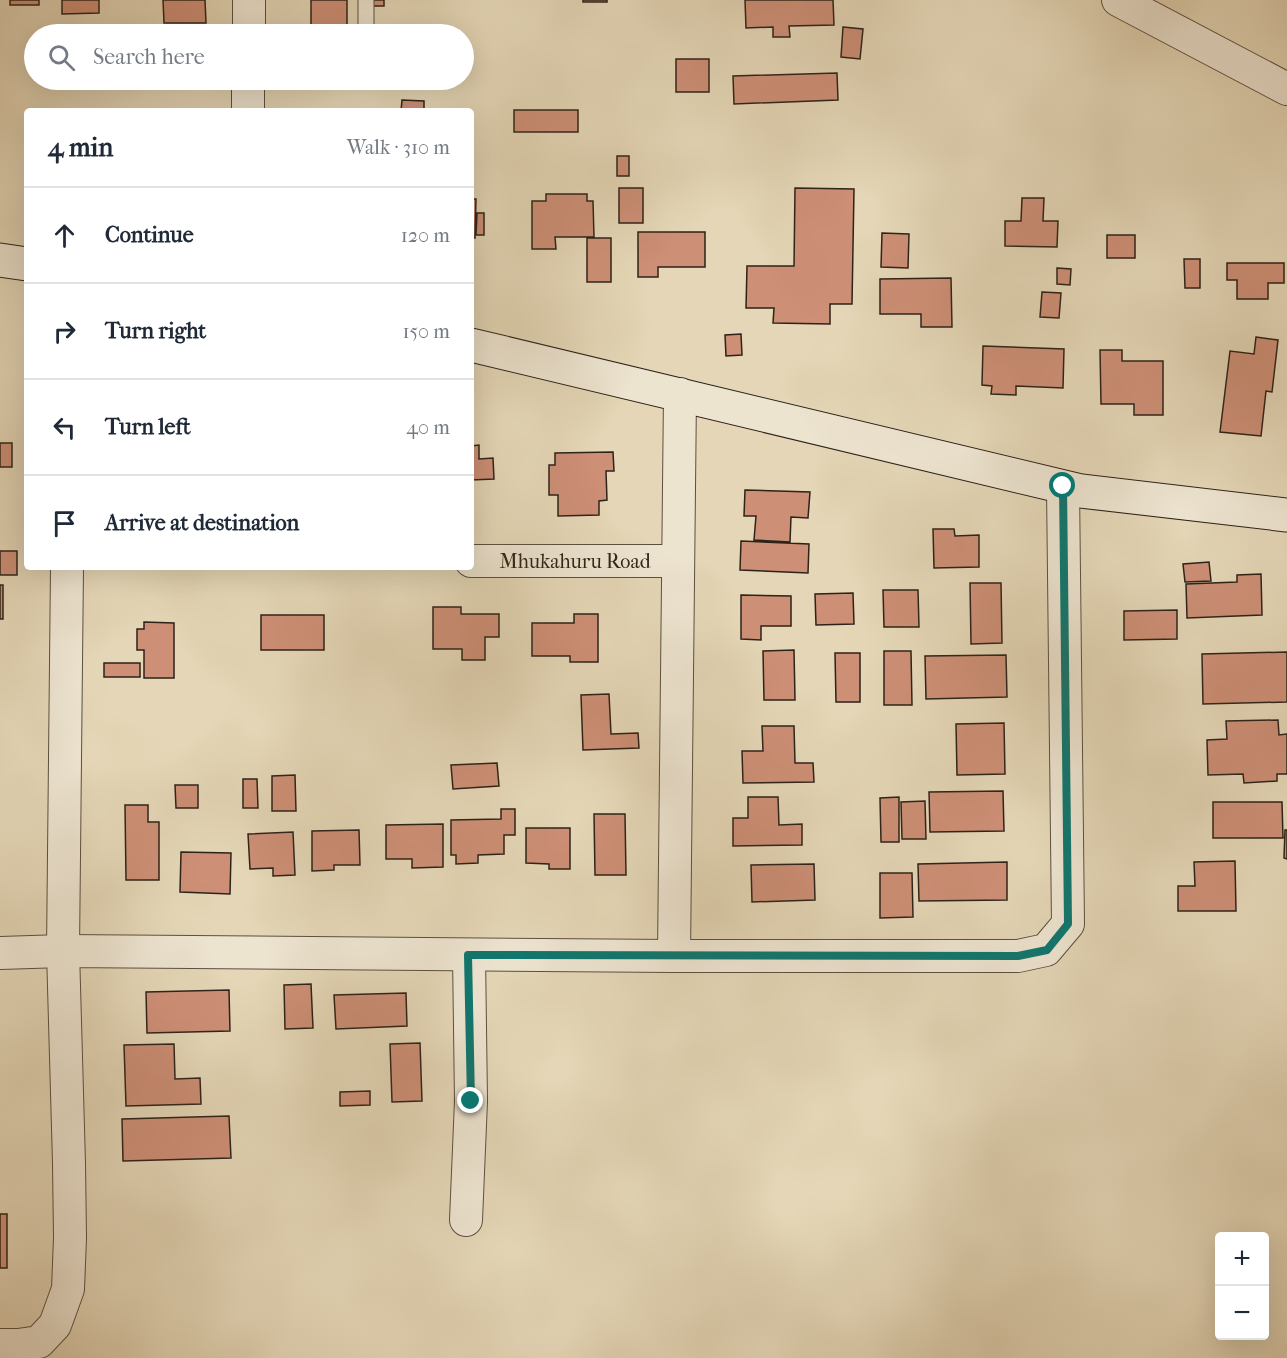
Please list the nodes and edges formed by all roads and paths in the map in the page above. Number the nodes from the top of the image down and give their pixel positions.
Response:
1 (249, 0) edge
2 (366, 0) edge
3 (1118, 0) edge
4 (249, 24) edge
5 (366, 24) edge
6 (1287, 89) edge
7 (249, 90) edge
8 (248, 108) edge
9 (0, 260) edge
10 (24, 264) edge
11 (474, 346) edge
12 (680, 394) junction
13 (1063, 486) junction
14 (1287, 515) edge
15 (474, 561) edge
16 (678, 561) junction
17 (67, 570) edge
18 (63, 951) junction
19 (0, 953) edge
20 (468, 955) junction
21 (674, 956) junction
22 (466, 1220) dead end
23 (0, 1345) edge

1 - 4 street
2 - 5 lane
3 - 6 street
7 - 8 street
9 - 10 street
11 - 12 street
12 - 13 street
12 - 16 street
13 - 14 street
13 - 21 street
15 - 16 street, Mhukahuru Road
16 - 21 street
17 - 18 street
18 - 19 street
18 - 20 street
18 - 23 street
20 - 21 street
20 - 22 street

